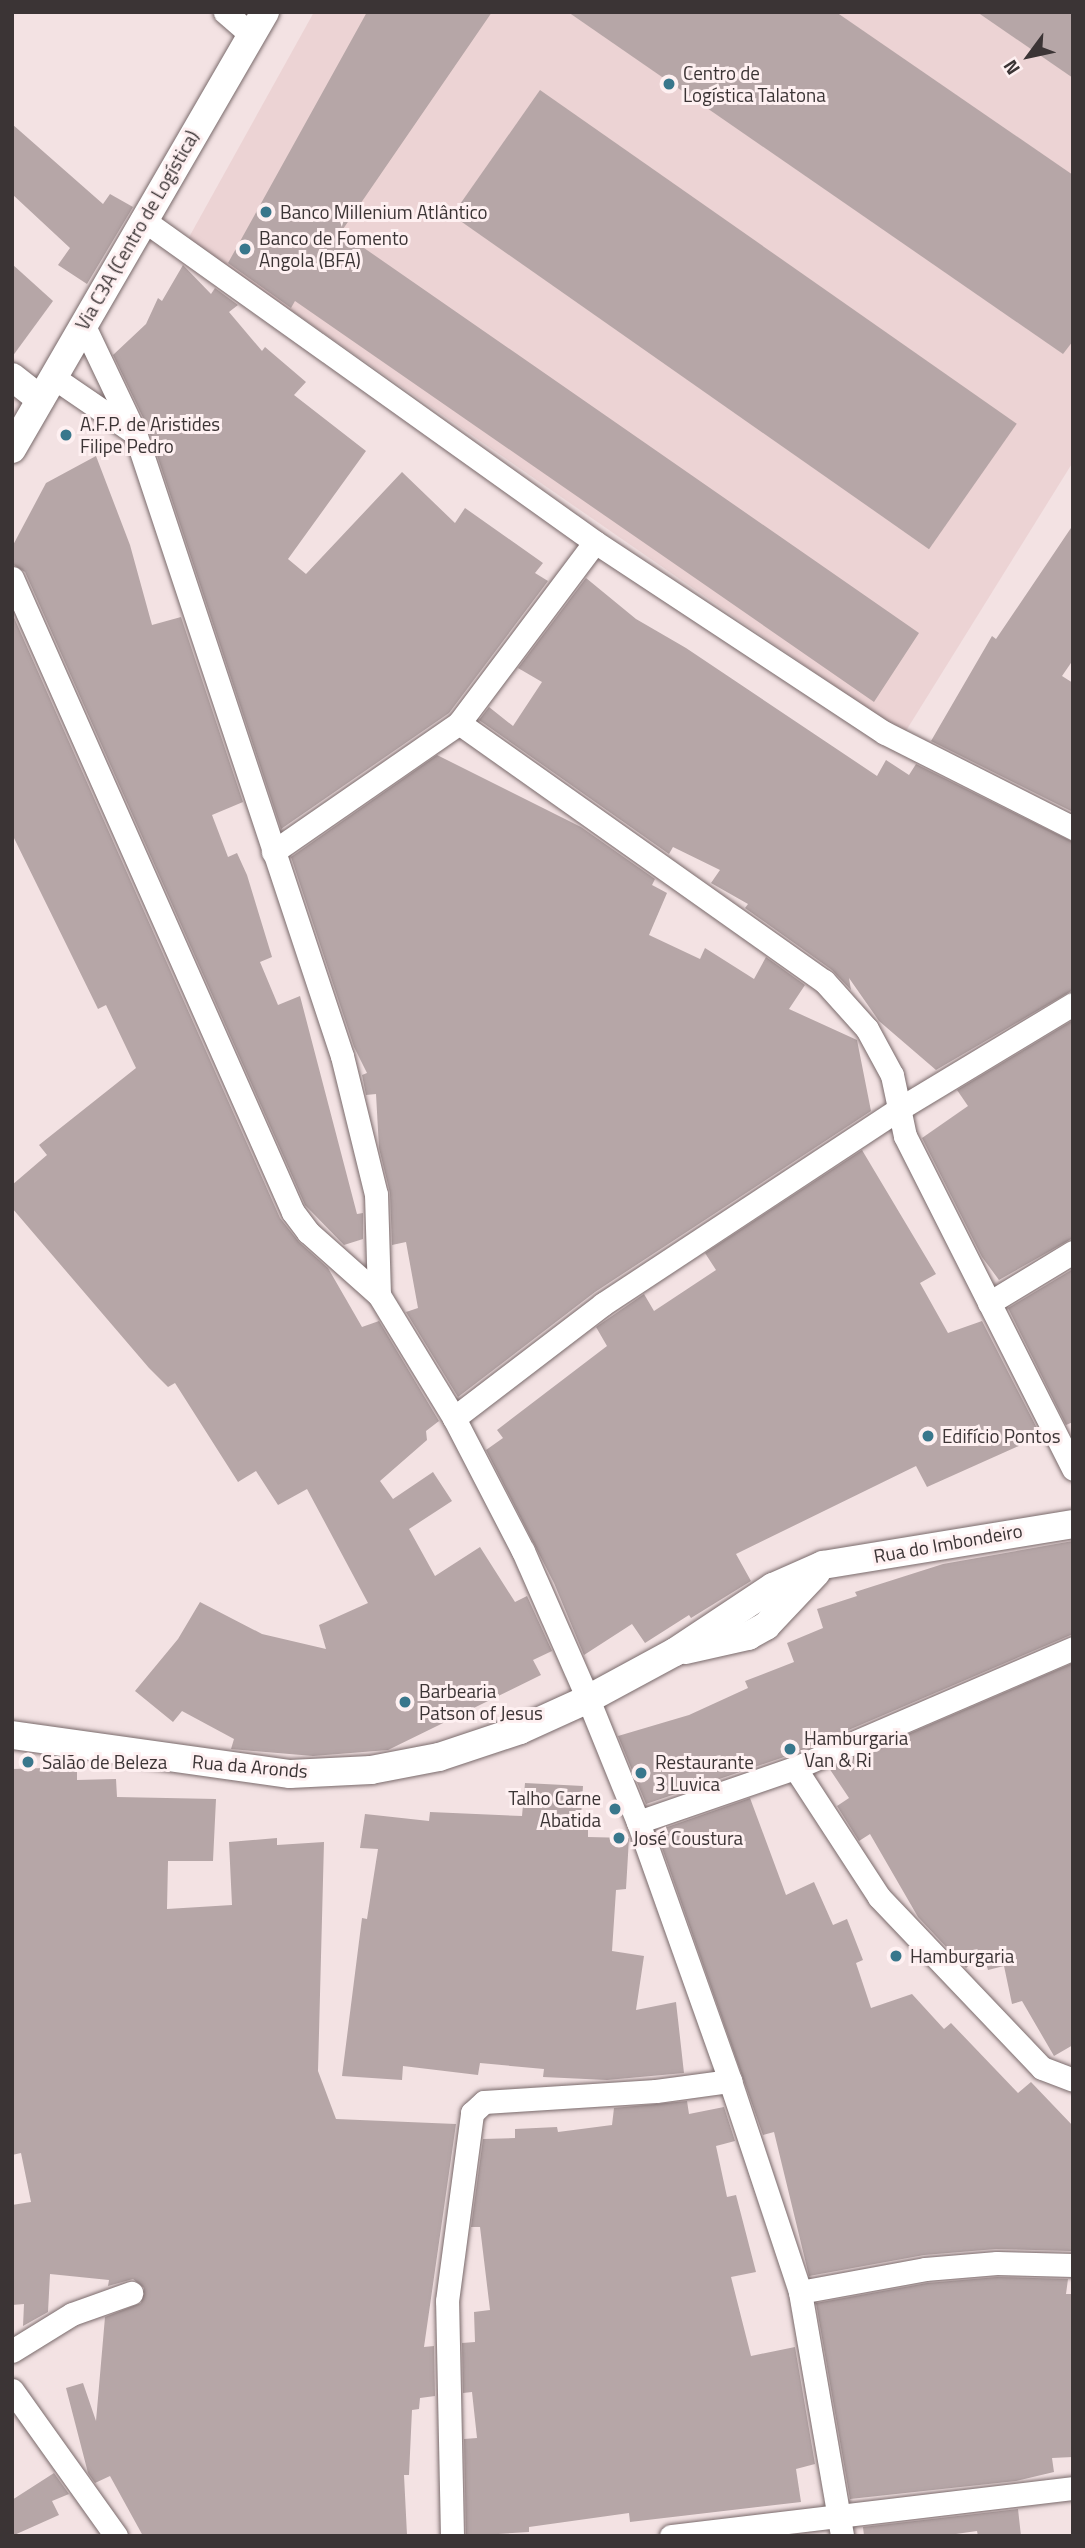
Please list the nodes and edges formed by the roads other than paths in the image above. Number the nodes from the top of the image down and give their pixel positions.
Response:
1 (225, 12) edge
2 (258, 24) edge
3 (142, 219) junction
4 (83, 324) junction
5 (12, 377) edge
6 (47, 388) junction
7 (135, 433) junction
8 (12, 449) edge
9 (595, 542) junction
10 (12, 578) edge
11 (459, 723) junction
12 (1073, 828) edge
13 (273, 852) junction
14 (1073, 1004) edge
15 (898, 1109) junction
16 (1073, 1252) edge
17 (379, 1295) junction
18 (989, 1303) junction
19 (454, 1418) junction
20 (1073, 1469) edge
21 (1073, 1524) edge
22 (1073, 1648) edge
23 (675, 1652) joint
24 (588, 1699) junction
25 (12, 1735) edge
26 (795, 1768) junction
27 (638, 1822) junction
28 (1073, 2080) edge
29 (730, 2081) junction
30 (1073, 2265) edge
31 (800, 2292) junction
32 (131, 2293) dead end
33 (12, 2351) edge
34 (12, 2390) edge
35 (1073, 2488) edge
36 (839, 2525) edge
37 (116, 2536) edge
38 (452, 2536) edge
39 (671, 2536) edge

1 - 2 street
2 - 3 street, Via C3A (Centro de Logística)
3 - 4 street, Via C3A (Centro de Logística)
3 - 9 street
4 - 6 street, Via C3A (Centro de Logística)
4 - 7 street
5 - 6 street
6 - 7 street
6 - 8 street, Via C3A (Centro de Logística)
7 - 13 street
9 - 11 street
9 - 12 street
10 - 17 street
11 - 13 street
11 - 15 street
13 - 17 street
14 - 15 street
15 - 18 street
15 - 19 street
16 - 18 street
17 - 19 street
18 - 20 street
19 - 24 street
21 - 23 street, Rua do Imbondeiro
22 - 26 street
23 - 24 street, Rua da Aronds
24 - 25 street, Rua da Aronds
24 - 27 street
26 - 27 street
26 - 28 street
27 - 29 street
29 - 31 street
29 - 38 street
30 - 31 street
31 - 36 street
32 - 33 street
34 - 37 street
35 - 36 street
36 - 39 street

